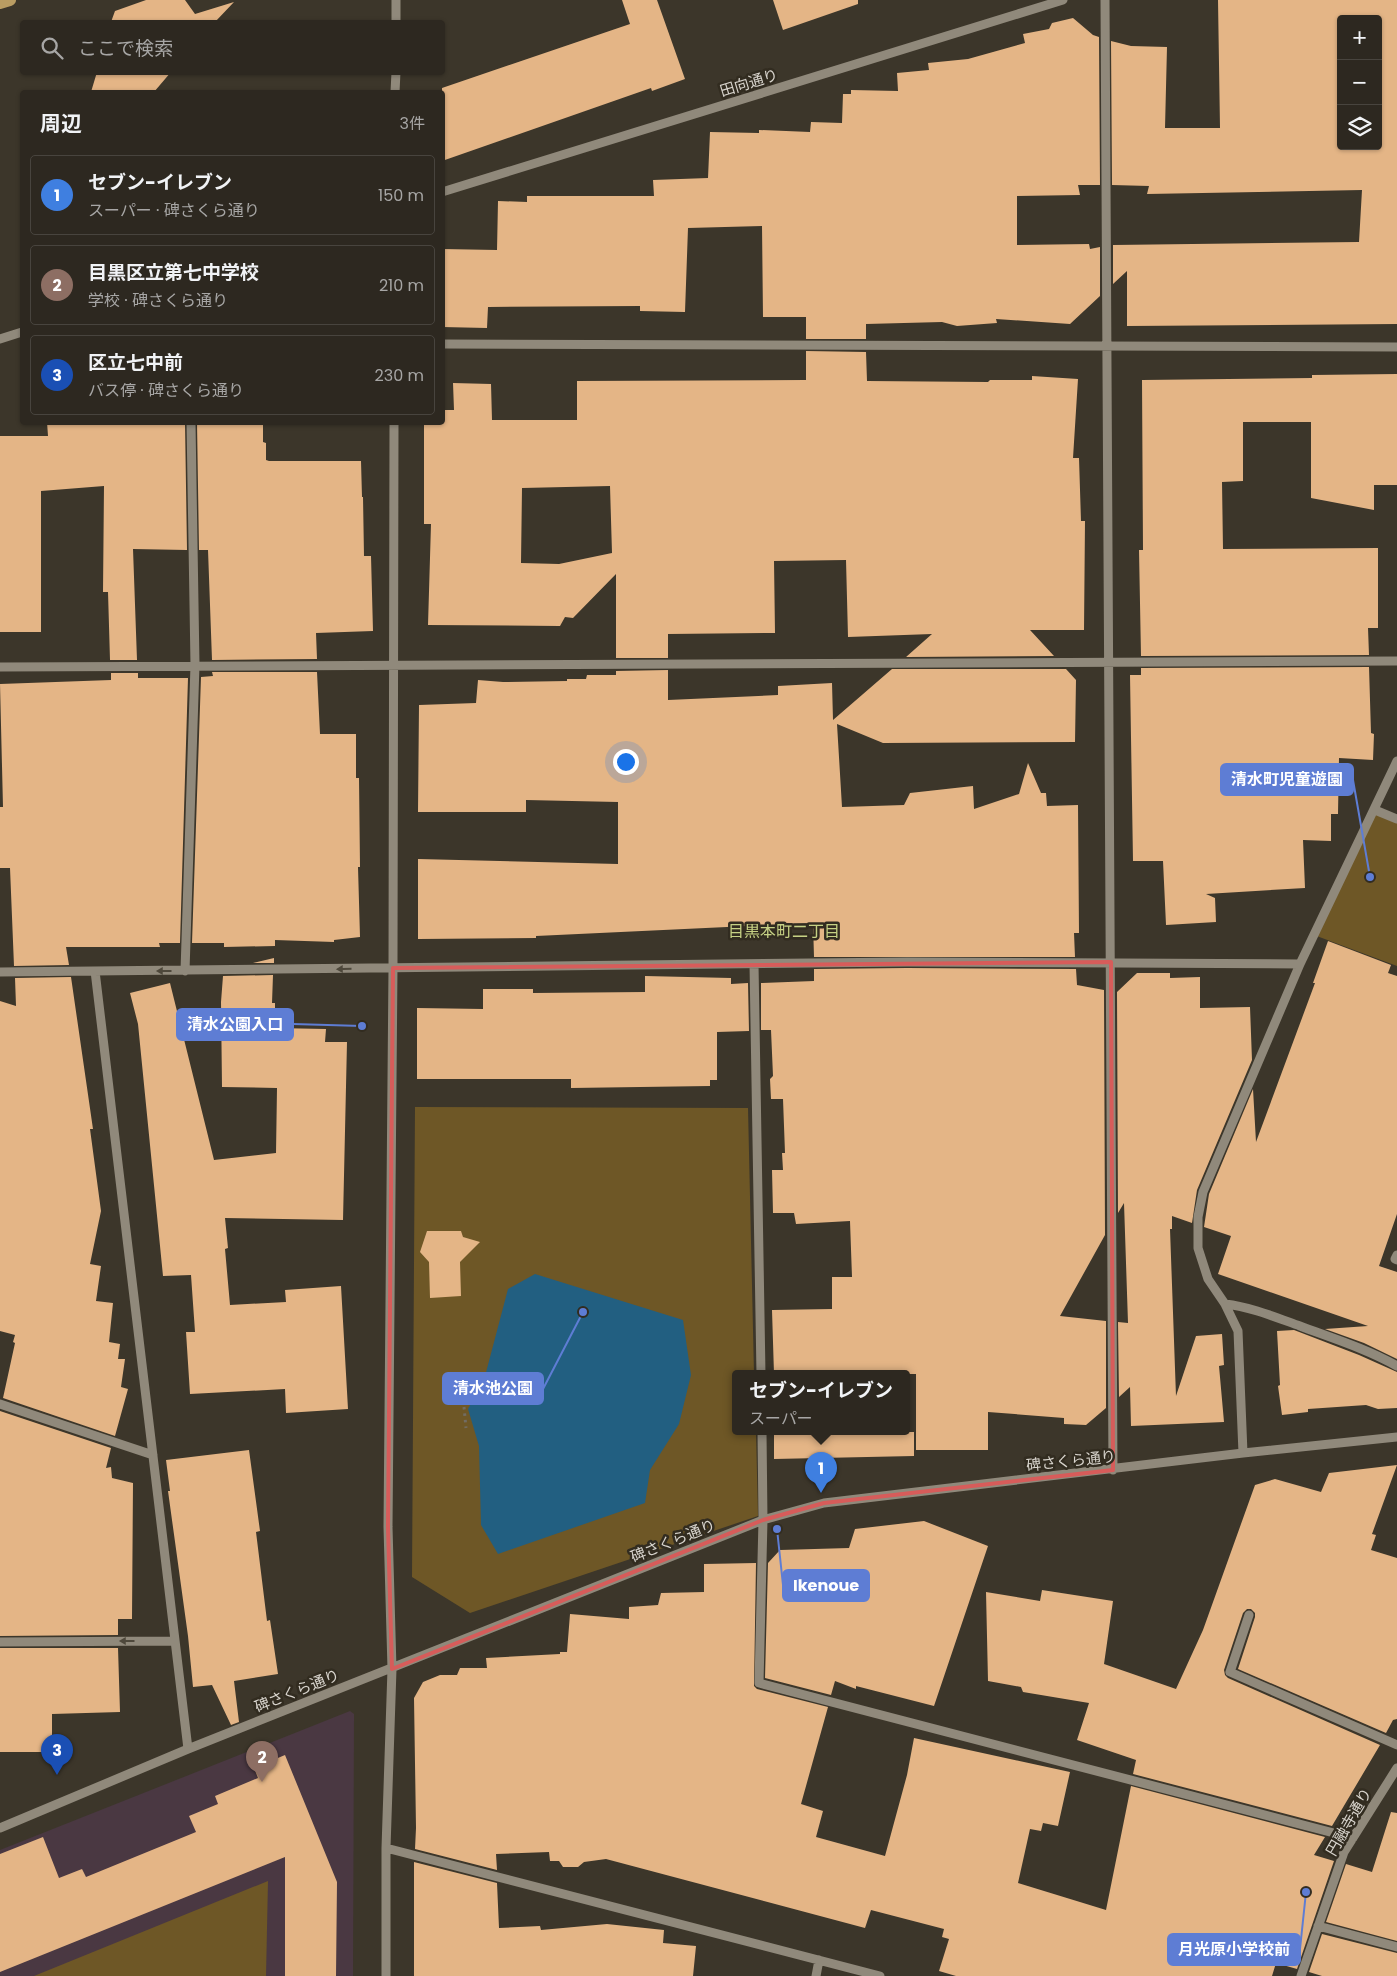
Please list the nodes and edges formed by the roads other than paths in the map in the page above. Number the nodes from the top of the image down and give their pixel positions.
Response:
1 (10, 0) edge
2 (396, 0) edge
3 (1064, 0) edge
4 (1105, 0) edge
5 (0, 3) edge
6 (396, 20) edge
7 (396, 75) edge
8 (395, 90) edge
9 (445, 191) edge
10 (20, 333) edge
11 (0, 339) edge
12 (445, 344) edge
13 (1107, 346) junction
14 (1397, 347) edge
15 (192, 425) edge
16 (394, 425) edge
17 (1397, 661) edge
18 (1109, 662) junction
19 (195, 664) junction
20 (0, 666) edge
21 (393, 666) junction
22 (1397, 761) edge
23 (1374, 810) junction
24 (1397, 819) edge
25 (1111, 962) junction
26 (754, 964) junction
27 (1300, 964) junction
28 (393, 968) junction
29 (94, 971) junction
30 (185, 971) junction
31 (0, 972) edge
32 (1397, 1255) edge
33 (1397, 1260) edge
34 (1225, 1304) junction
35 (1397, 1366) edge
36 (761, 1370) edge
37 (0, 1404) edge
38 (762, 1435) edge
39 (1397, 1437) edge
40 (1243, 1453) junction
41 (152, 1455) junction
42 (1113, 1470) junction
43 (763, 1520) junction
44 (1249, 1615) dead end
45 (175, 1641) junction
46 (0, 1642) edge
47 (392, 1669) junction
48 (1397, 1745) edge
49 (188, 1749) junction
50 (1397, 1768) edge
51 (0, 1828) edge
52 (1353, 1838) junction
53 (386, 1848) junction
54 (1318, 1926) junction
55 (1397, 1947) edge
56 (819, 1960) junction
57 (386, 1976) edge
58 (816, 1976) edge
59 (880, 1976) edge
60 (1301, 1976) edge

1 - 5 main road
2 - 6 street
3 - 9 street, 田向通り
4 - 13 street
7 - 8 street
10 - 11 street
12 - 13 street
13 - 14 street
13 - 18 street
15 - 19 street
16 - 21 street
17 - 18 street
18 - 21 street
18 - 25 street
19 - 20 street
19 - 21 street
19 - 30 street
21 - 28 street
22 - 23 street
23 - 24 street
23 - 27 street
25 - 26 street
25 - 27 street
25 - 42 street
26 - 28 street
26 - 36 street
27 - 34 street
28 -> 30 street
28 - 47 street
30 -> 29 street
29 - 31 street
29 - 41 street
32 - 33 street
34 - 35 street
34 - 40 street
37 - 41 street
38 - 43 street
39 - 40 street, 碑さくら通り
40 - 42 street, 碑さくら通り
41 - 45 street
42 - 43 street, 碑さくら通り
43 - 47 street, 碑さくら通り
43 - 52 street
44 - 48 street
45 -> 46 street
45 - 49 street
47 - 49 street, 碑さくら通り
47 - 53 street
49 - 51 street, 碑さくら通り
50 - 52 street, 円融寺通り
52 - 54 street, 円融寺通り
53 - 56 street
53 - 57 street
54 - 55 street
54 - 60 street, 円融寺通り
56 - 58 street
56 - 59 street

